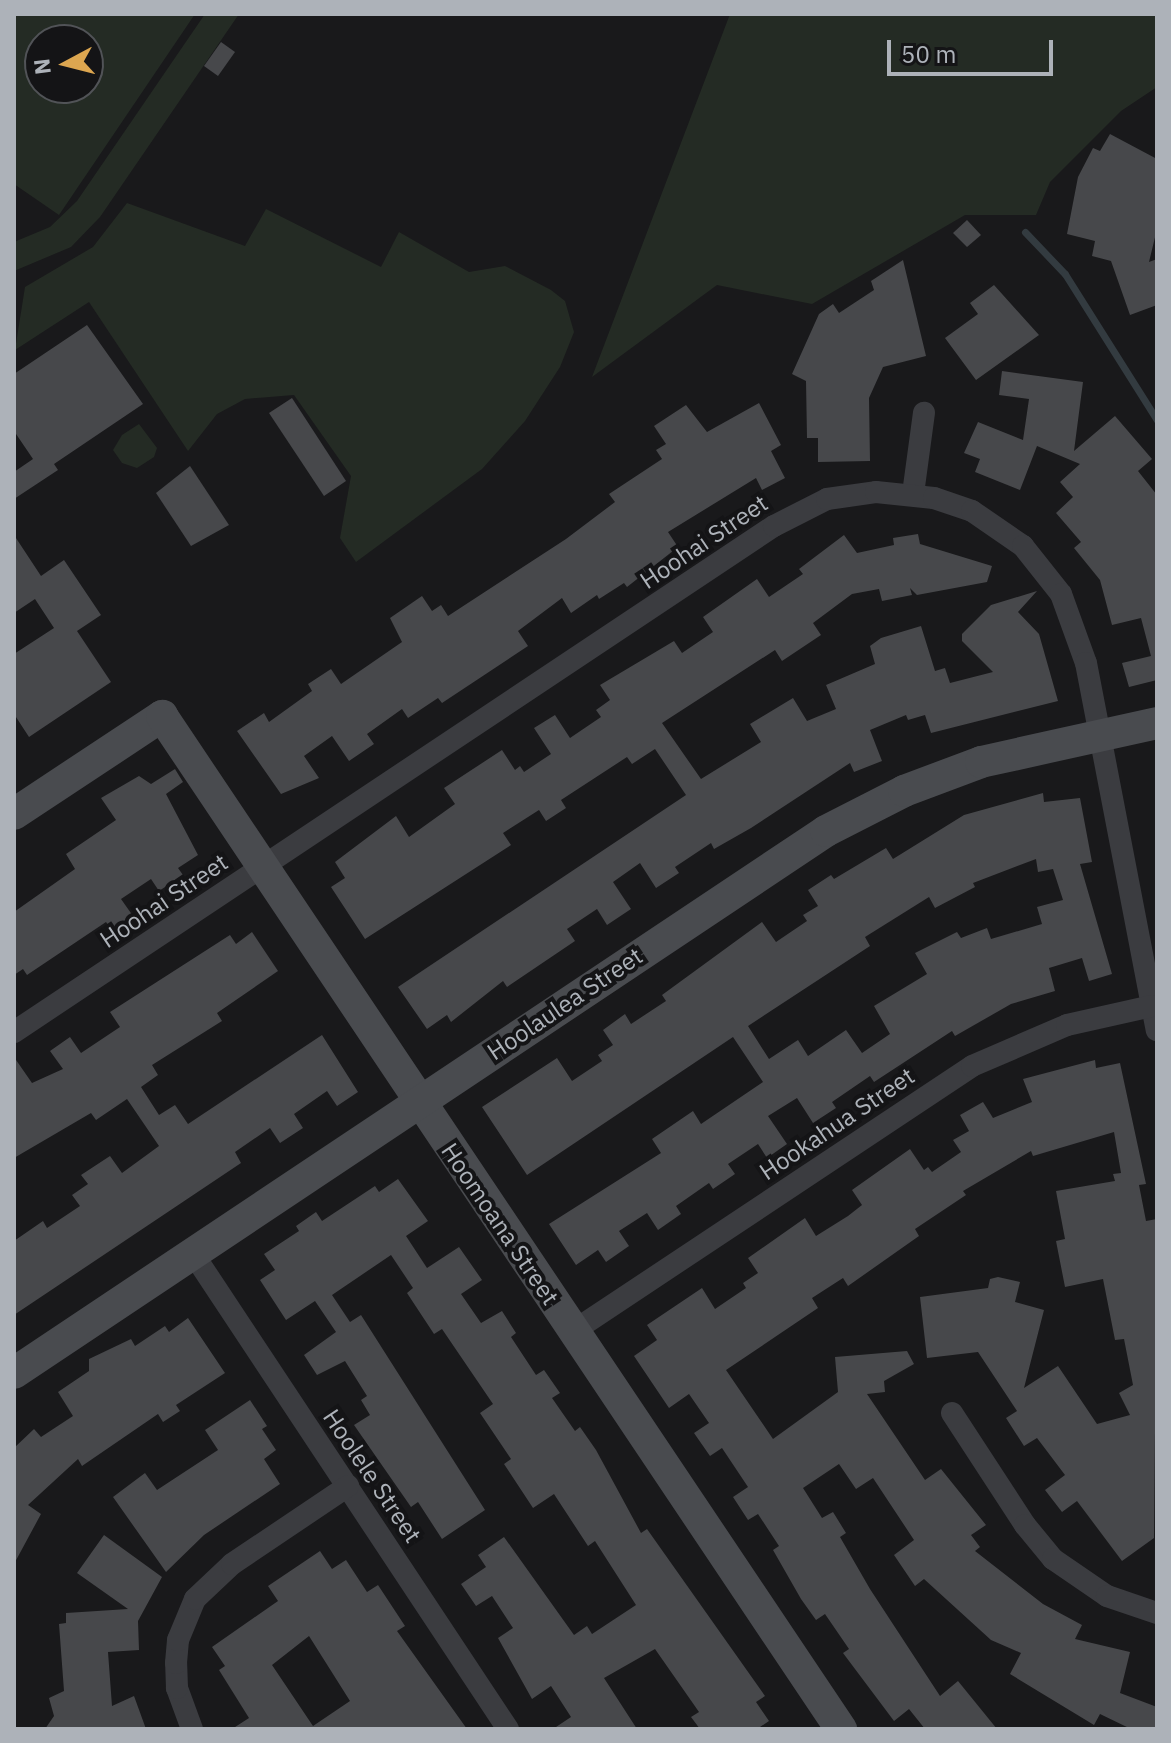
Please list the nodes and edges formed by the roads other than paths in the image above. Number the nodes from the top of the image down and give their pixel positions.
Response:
1 (924, 413) dead end
2 (913, 494) junction
3 (1157, 723) edge
4 (1099, 734) junction
5 (14, 814) edge
6 (262, 867) junction
7 (1152, 1006) junction
8 (1157, 1030) edge
9 (14, 1032) edge
10 (418, 1101) junction
11 (192, 1252) junction
12 (572, 1332) junction
13 (14, 1373) edge
14 (952, 1413) dead end
15 (348, 1486) junction
16 (1157, 1613) edge
17 (192, 1729) edge
18 (508, 1729) edge
19 (841, 1729) edge

1 - 2 street
2 - 4 street, Hoohai Street
2 - 6 street, Hoohai Street
3 - 4 street, Hoolaulea Street
4 - 7 street, Hoohai Street
4 - 10 street, Hoolaulea Street
5 - 6 street, Hoomoana Street
6 - 9 street, Hoohai Street
6 - 10 street, Hoomoana Street
7 - 8 street, Hoohai Street
7 - 12 street, Hookahua Street
10 - 11 street, Hoolaulea Street
10 - 12 street, Hoomoana Street
11 - 13 street, Hoolaulea Street
11 - 15 street, Hoolele Street
12 - 19 street, Hoomoana Street
14 - 16 street
15 - 17 street
15 - 18 street, Hoolele Street

